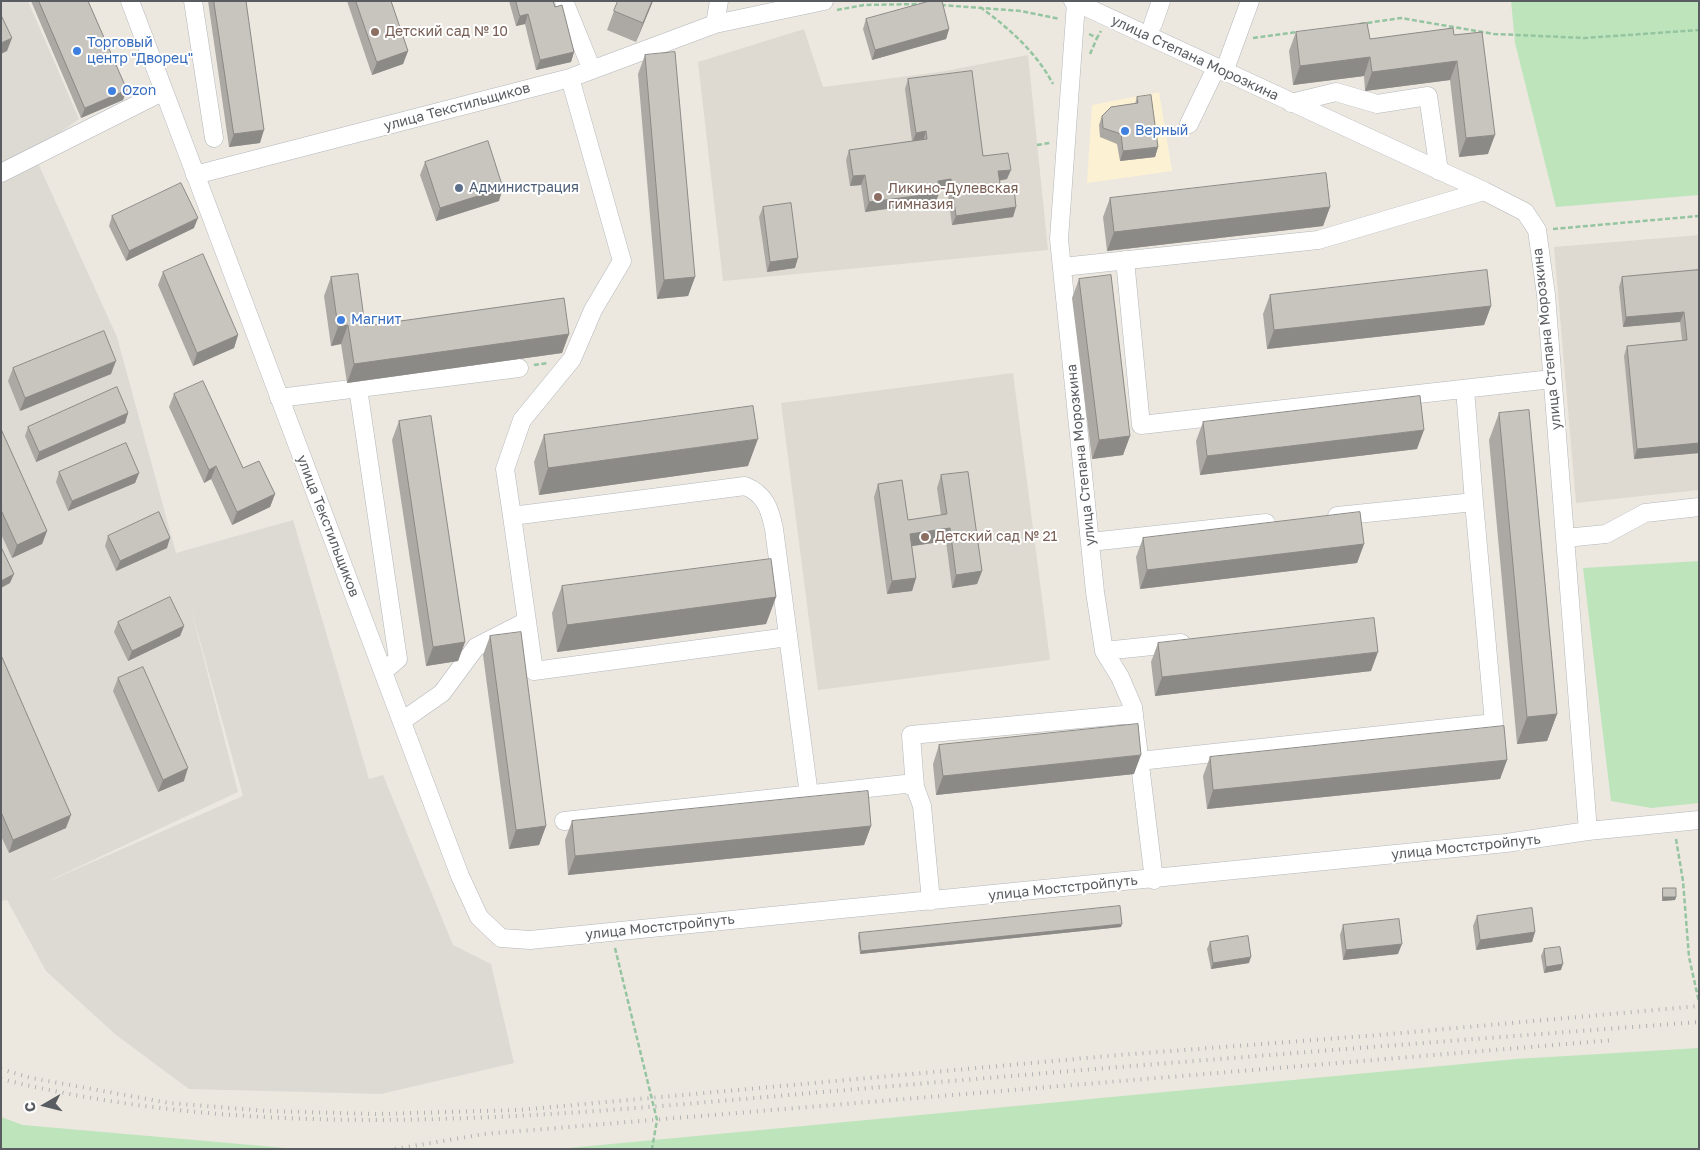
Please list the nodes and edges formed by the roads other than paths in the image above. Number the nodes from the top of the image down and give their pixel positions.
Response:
1 (130, 1) edge
2 (193, 1) edge
3 (564, 1) edge
4 (719, 1) edge
5 (1161, 1) edge
6 (1250, 1) edge
7 (1080, 3) edge
8 (826, 6) edge
9 (715, 24) junction
10 (1153, 24) dead end
11 (592, 70) junction
12 (1220, 70) junction
13 (570, 78) junction
14 (164, 91) junction
15 (1291, 103) junction
16 (1189, 124) dead end
17 (214, 138) dead end
18 (1439, 171) junction
19 (1, 173) edge
20 (195, 176) junction
21 (1484, 191) junction
22 (1125, 260) junction
23 (1062, 267) junction
24 (519, 368) dead end
25 (1552, 379) junction
26 (358, 388) junction
27 (1465, 389) junction
28 (279, 398) junction
29 (1474, 502) junction
30 (1699, 507) edge
31 (512, 516) junction
32 (1316, 518) edge
33 (1287, 521) edge
34 (1565, 538) junction
35 (1090, 542) junction
36 (526, 621) junction
37 (788, 637) junction
38 (1202, 640) edge
39 (1104, 651) junction
40 (383, 672) junction
41 (1134, 714) junction
42 (402, 721) junction
43 (1139, 761) junction
44 (915, 787) junction
45 (809, 795) junction
46 (1699, 820) edge
47 (564, 821) dead end
48 (1588, 831) junction
49 (460, 876) joint
50 (1154, 880) junction
51 (931, 901) junction

1 - 14 street, улица Текстильщиков
2 - 17 street
3 - 11 street
4 - 9 street
5 - 10 street
6 - 12 street
7 - 12 street, улица Степана Морозкина
7 - 23 street, улица Степана Морозкина
8 - 9 street, улица Текстильщиков
9 - 11 street, улица Текстильщиков
11 - 13 street, улица Текстильщиков
12 - 15 street, улица Степана Морозкина
12 - 16 street
13 - 20 street, улица Текстильщиков
13 - 31 street
14 - 19 street
14 - 20 street, улица Текстильщиков
15 - 18 street, улица Степана Морозкина
15 - 18 street
18 - 21 street, улица Степана Морозкина
20 - 28 street, улица Текстильщиков
21 - 22 street
21 - 25 street, улица Степана Морозкина
22 - 23 street
22 - 27 street
23 - 35 street, улица Степана Морозкина
24 - 26 street
25 - 27 street
25 - 34 street, улица Степана Морозкина
26 - 28 street
26 - 40 street
27 - 29 street
28 - 40 street, улица Текстильщиков
29 - 32 street
29 - 43 street
30 - 34 street
31 - 36 street
31 - 37 street
33 - 35 street
34 - 48 street, улица Степана Морозкина
35 - 39 street, улица Степана Морозкина
36 - 37 street
36 - 42 street
37 - 45 street
38 - 39 street
39 - 41 street, улица Степана Морозкина
40 - 42 street, улица Текстильщиков
41 - 43 street, улица Степана Морозкина
41 - 44 street
42 - 49 street, улица Текстильщиков
43 - 50 street, улица Степана Морозкина
44 - 45 street
44 - 51 street
45 - 47 street
46 - 48 street, улица Мостстройпуть
48 - 50 street, улица Мостстройпуть
49 - 51 street, улица Мостстройпуть
50 - 51 street, улица Мостстройпуть

